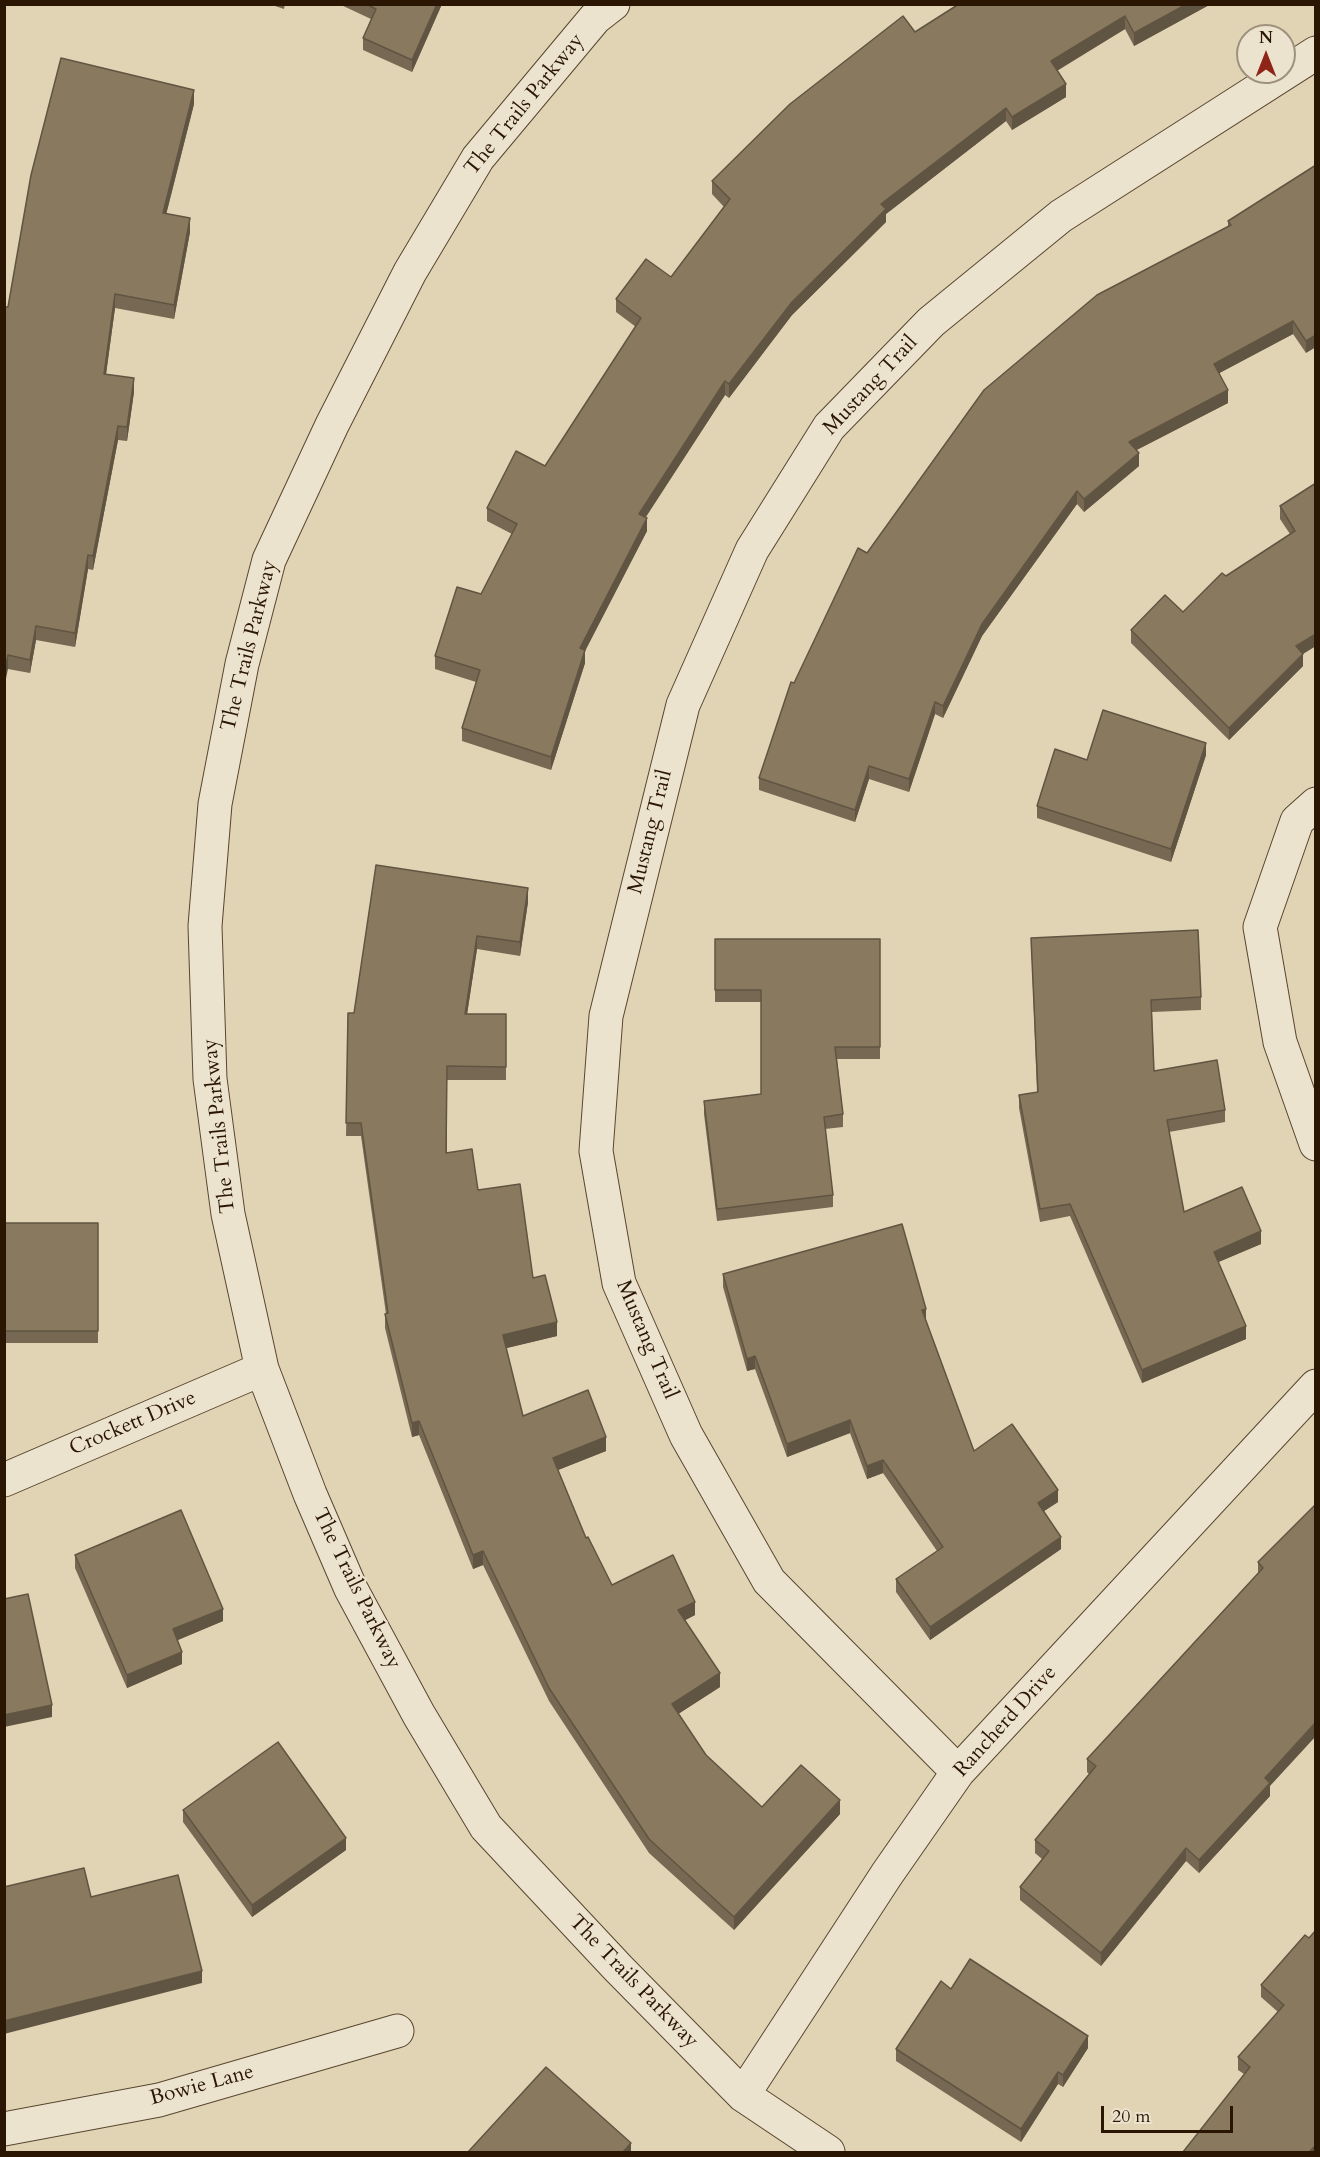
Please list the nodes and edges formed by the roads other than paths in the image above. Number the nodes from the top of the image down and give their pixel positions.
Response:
1 (613, 4) edge
2 (1316, 53) edge
3 (1316, 804) edge
4 (1316, 1144) edge
5 (262, 1369) junction
6 (1316, 1386) edge
7 (4, 1480) edge
8 (958, 1772) junction
9 (397, 2031) dead end
10 (743, 2095) junction
11 (4, 2129) edge
12 (828, 2152) edge

1 - 5 street, The Trails Parkway
2 - 8 street, Mustang Trail
3 - 4 street
5 - 7 street, Crockett Drive
5 - 10 street, The Trails Parkway
6 - 8 street, Rancherd Drive
8 - 10 street, Rancherd Drive
9 - 11 street, Bowie Lane
10 - 12 street, The Trails Parkway

